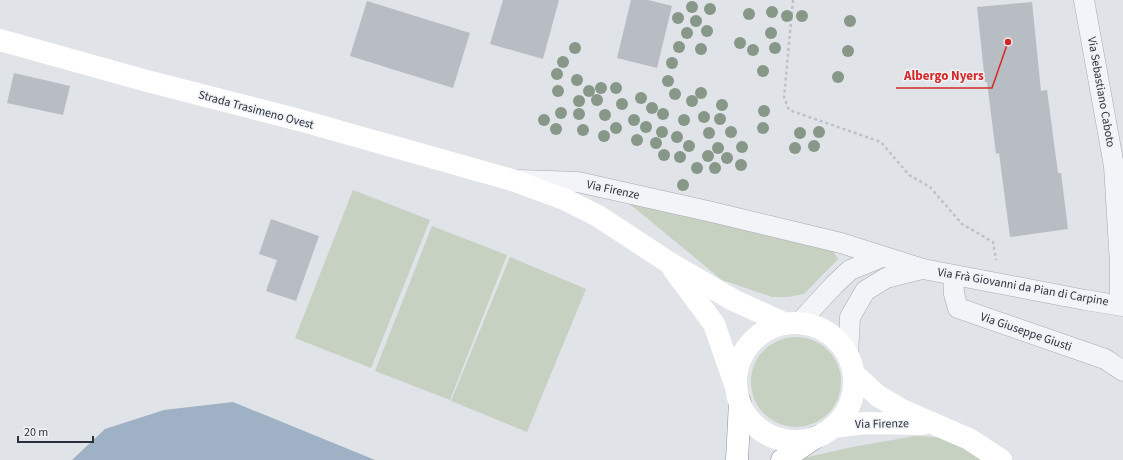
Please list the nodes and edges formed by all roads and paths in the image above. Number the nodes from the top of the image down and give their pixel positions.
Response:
1 (793, 0) edge
2 (1084, 0) edge
3 (0, 40) edge
4 (512, 180) junction
5 (882, 257) junction
6 (668, 262) junction
7 (923, 269) junction
8 (953, 275) junction
9 (1000, 284) junction
10 (1121, 305) edge
11 (792, 323) junction
12 (851, 365) junction
13 (1123, 371) edge
14 (738, 394) junction
15 (932, 424) junction
16 (824, 432) junction
17 (737, 460) edge
18 (782, 460) edge
19 (1001, 460) edge

1 - 9 path
2 - 10 street, Via Sebastiano Caboto
3 - 4 main road, Strada Trasimeno Ovest
4 - 5 street, Via Firenze
4 - 6 main road, Via Firenze
5 - 7 street, Via Frà Giovanni da Pian di Carpine
5 - 11 street
6 - 11 main road, Via Firenze
6 - 14 main road, Via Firenze
7 - 8 street, Via Frà Giovanni da Pian di Carpine
7 - 12 street, Via Frà Giovanni da Pian di Carpine
8 - 9 street, Via Frà Giovanni da Pian di Carpine
8 - 13 street, Via Giuseppe Giusti
9 - 10 street, Via Frà Giovanni da Pian di Carpine
11 - 12 main road
11 - 14 main road
12 - 15 main road, Via Firenze
12 - 16 main road
14 - 16 main road
14 - 17 main road
15 - 16 main road, Via Firenze
15 - 19 main road, Via Firenze
16 - 18 main road

